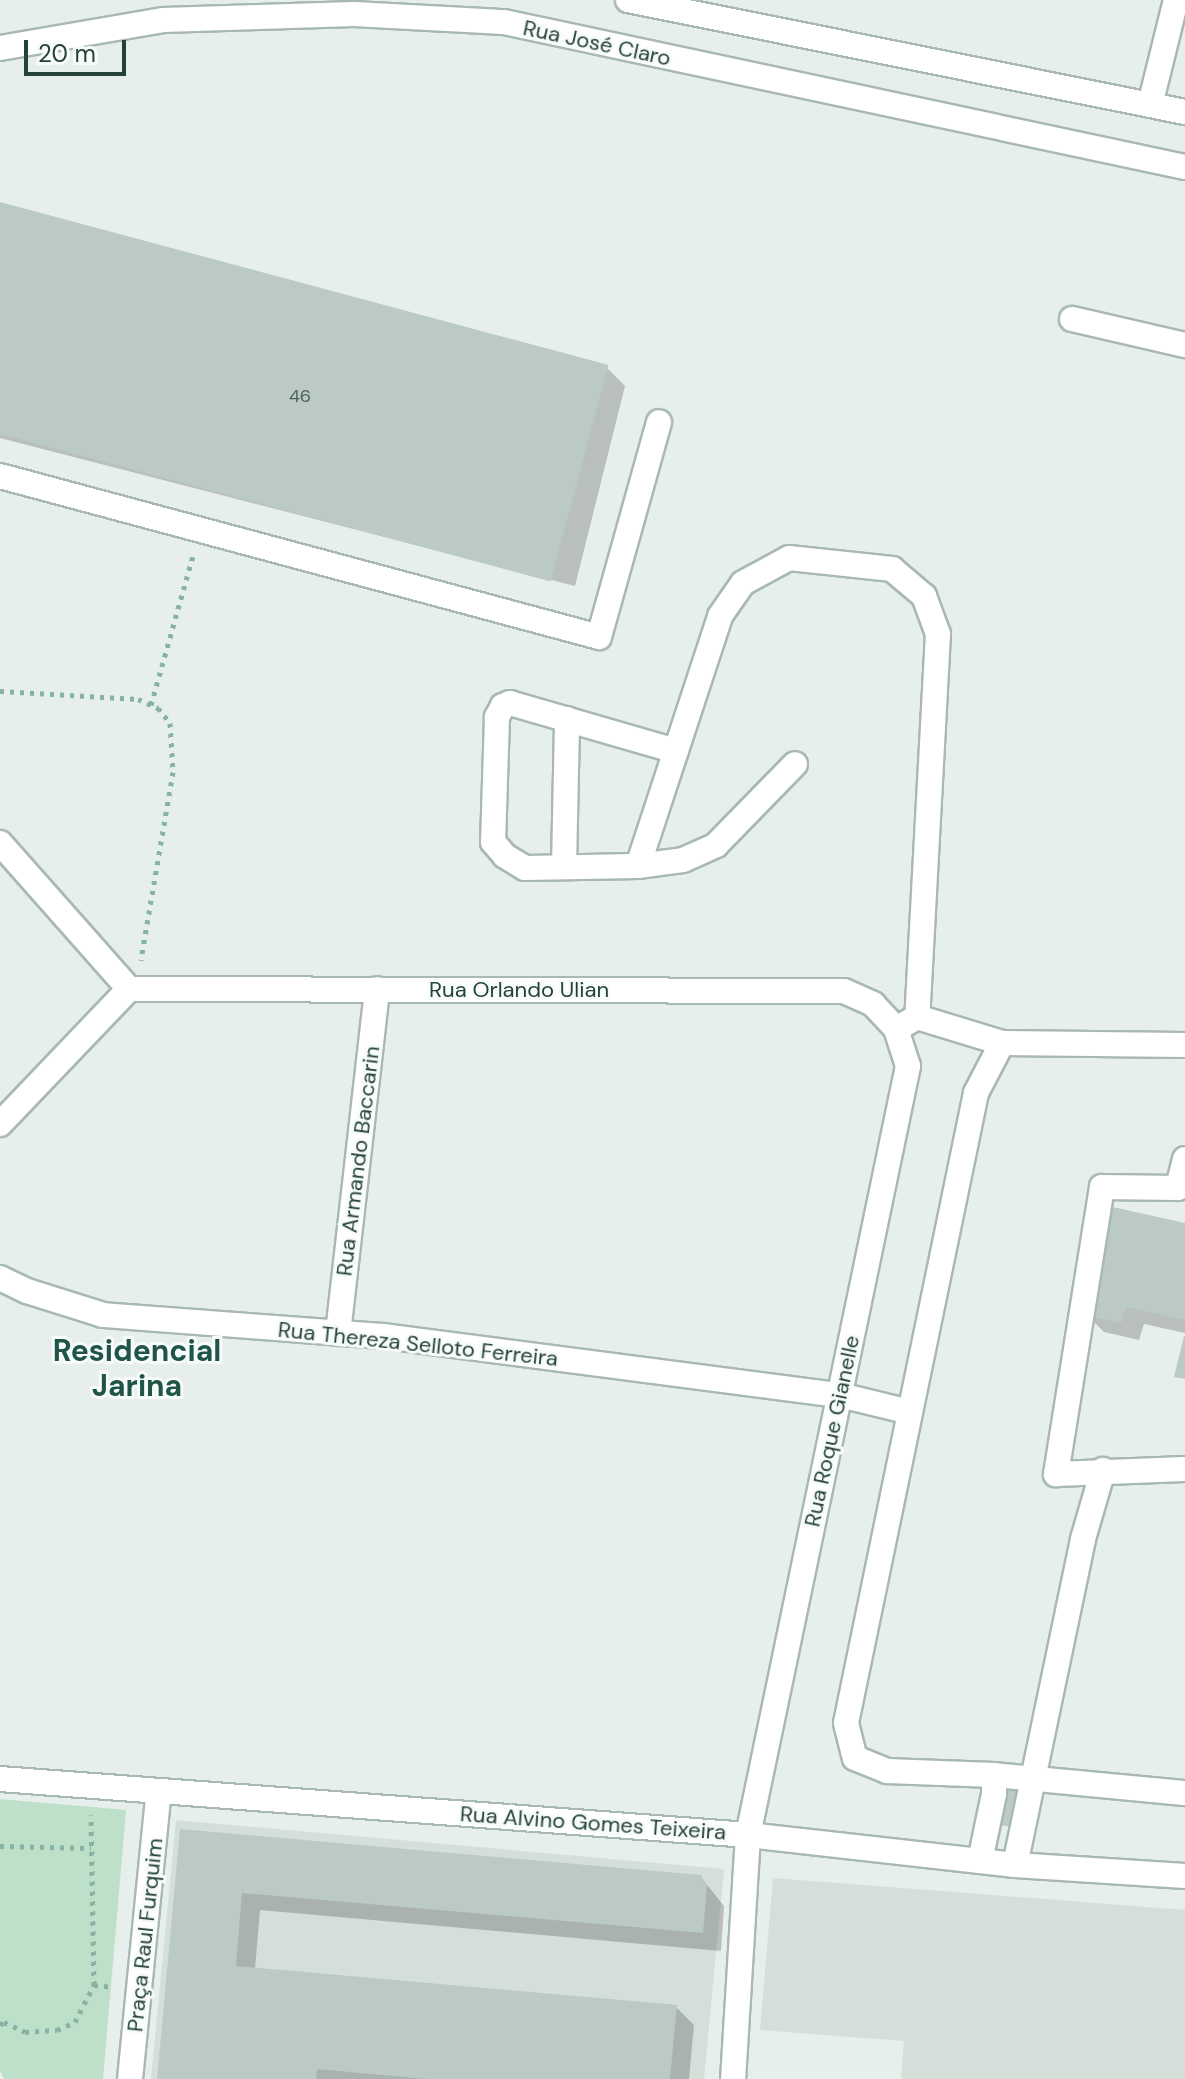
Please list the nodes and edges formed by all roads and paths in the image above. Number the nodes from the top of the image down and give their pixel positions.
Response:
1 (628, 0) edge
2 (1176, 0) edge
3 (0, 48) edge
4 (1150, 105) junction
5 (1185, 112) edge
6 (1185, 167) edge
7 (1072, 319) dead end
8 (1185, 345) edge
9 (659, 422) dead end
10 (0, 476) edge
11 (200, 530) junction
12 (0, 691) edge
13 (151, 705) junction
14 (567, 719) junction
15 (676, 751) junction
16 (795, 764) dead end
17 (0, 843) edge
18 (638, 866) junction
19 (564, 867) junction
20 (133, 989) junction
21 (377, 989) junction
22 (906, 1023) junction
23 (1002, 1043) junction
24 (1185, 1045) edge
25 (0, 1124) edge
26 (1185, 1159) edge
27 (0, 1278) edge
28 (338, 1333) junction
29 (840, 1395) junction
30 (910, 1412) junction
31 (1185, 1469) edge
32 (1103, 1470) junction
33 (994, 1775) junction
34 (0, 1779) edge
35 (1033, 1781) junction
36 (91, 1786) junction
37 (159, 1791) junction
38 (1185, 1793) edge
39 (748, 1835) junction
40 (0, 1846) edge
41 (91, 1848) junction
42 (980, 1861) junction
43 (1015, 1865) junction
44 (1185, 1876) edge
45 (0, 2025) edge
46 (734, 2071) edge
47 (130, 2079) edge

1 - 4 street
2 - 4 street
3 - 6 street, Rua José Claro
4 - 5 street
7 - 8 street
9 - 11 street
10 - 11 street
11 - 13 path
12 - 13 path
13 - 20 path
14 - 15 street
14 - 19 street
14 - 19 street
15 - 18 street
15 - 22 street
16 - 18 street
17 - 20 street
18 - 19 street
20 - 21 street, Rua Orlando Ulian
20 - 25 street
21 - 22 street, Rua Orlando Ulian
21 - 28 street, Rua Armando Baccarin
22 - 23 street
22 - 29 street, Rua Roque Gianelle
23 - 24 street
23 - 30 street
26 - 32 street
27 - 28 street, Rua Thereza Selloto Ferreira
28 - 29 street, Rua Thereza Selloto Ferreira
29 - 30 street, Rua Thereza Selloto Ferreira
29 - 39 street, Rua Roque Gianelle
30 - 33 street
31 - 32 street
32 - 35 street
33 - 35 street
33 - 42 street
34 - 36 street, Rua Alvino Gomes Teixeira
35 - 38 street
35 - 43 street
36 - 37 street, Rua Alvino Gomes Teixeira
36 - 41 path
37 - 39 street, Rua Alvino Gomes Teixeira
37 - 47 street, Praça Raul Furquim
39 - 42 street, Rua Alvino Gomes Teixeira
39 - 46 street, Rua Roque Gianelle
40 - 41 path
41 - 45 path
42 - 43 street, Rua Alvino Gomes Teixeira
43 - 44 street, Rua Alvino Gomes Teixeira

